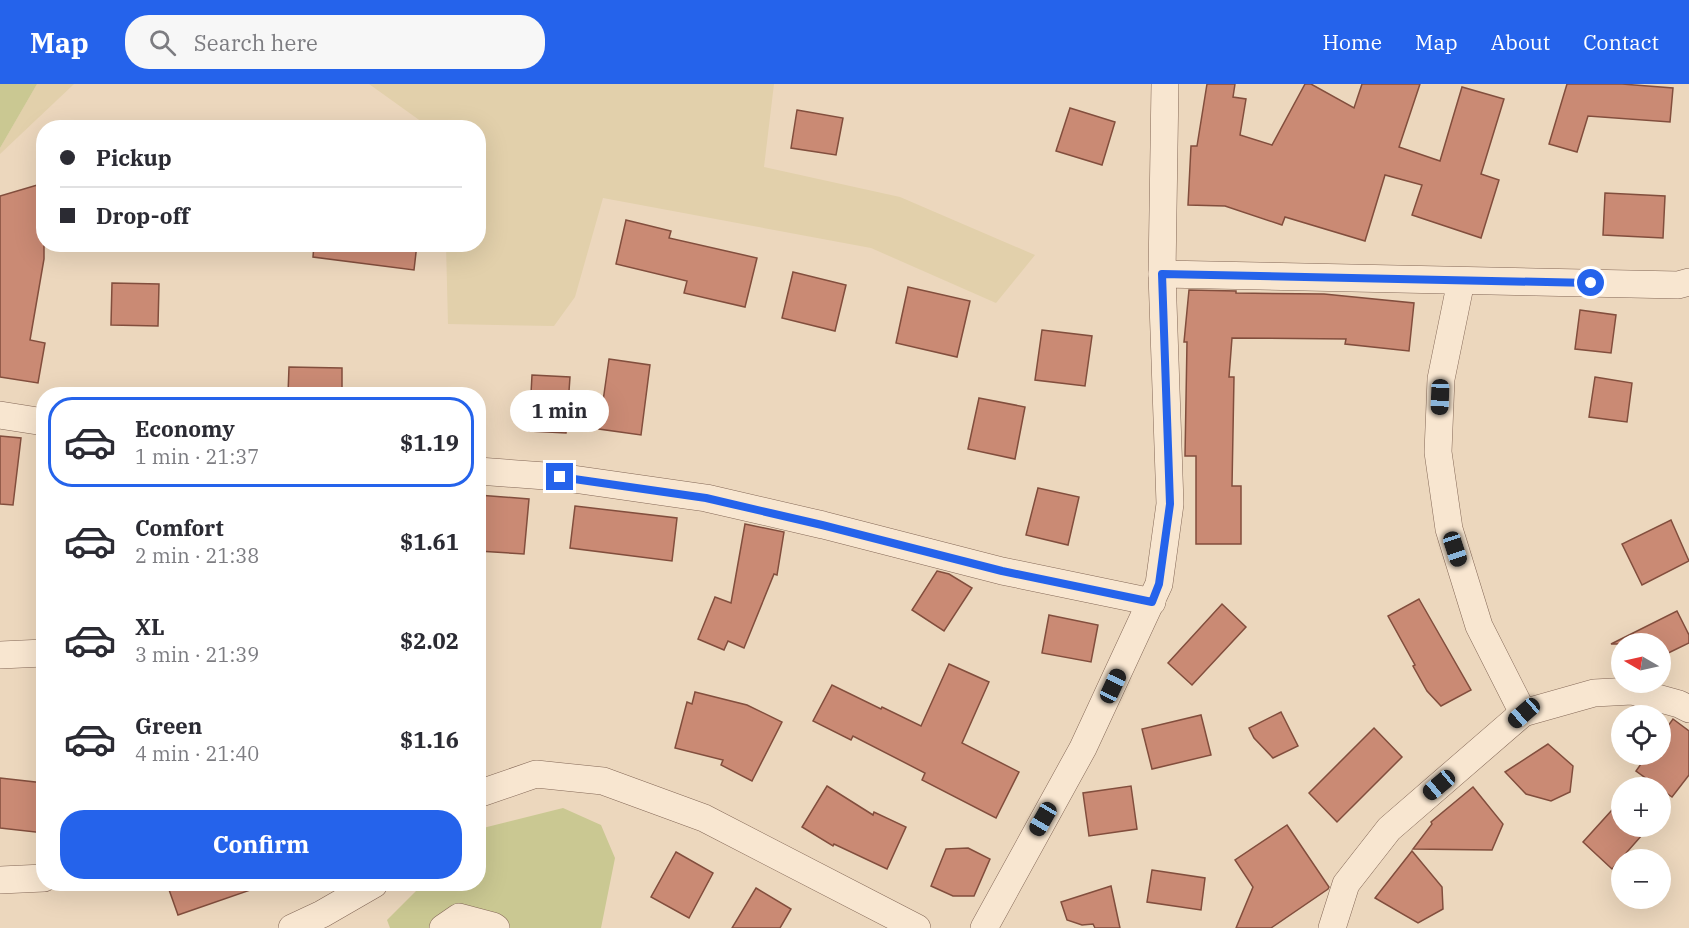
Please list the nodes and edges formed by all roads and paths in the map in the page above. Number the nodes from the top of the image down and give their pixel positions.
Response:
1 (1165, 84) edge
2 (1162, 274) junction
3 (1461, 280) junction
4 (1689, 282) edge
5 (0, 415) edge
6 (36, 421) edge
7 (486, 472) edge
8 (1152, 602) junction
9 (36, 653) edge
10 (0, 655) edge
11 (1689, 709) edge
12 (1524, 713) junction
13 (486, 791) edge
14 (36, 878) edge
15 (0, 880) edge
16 (362, 891) edge
17 (292, 928) edge
18 (443, 928) edge
19 (496, 928) edge
20 (917, 928) edge
21 (984, 928) edge
22 (1332, 928) edge

1 - 2 street
2 - 3 street
2 - 8 street
3 - 4 street
3 - 12 street
5 - 6 street
7 - 8 street
8 - 21 street
9 - 10 street
11 - 12 street
12 - 22 street
13 - 20 street
14 - 15 street
16 - 17 street
18 - 19 street

